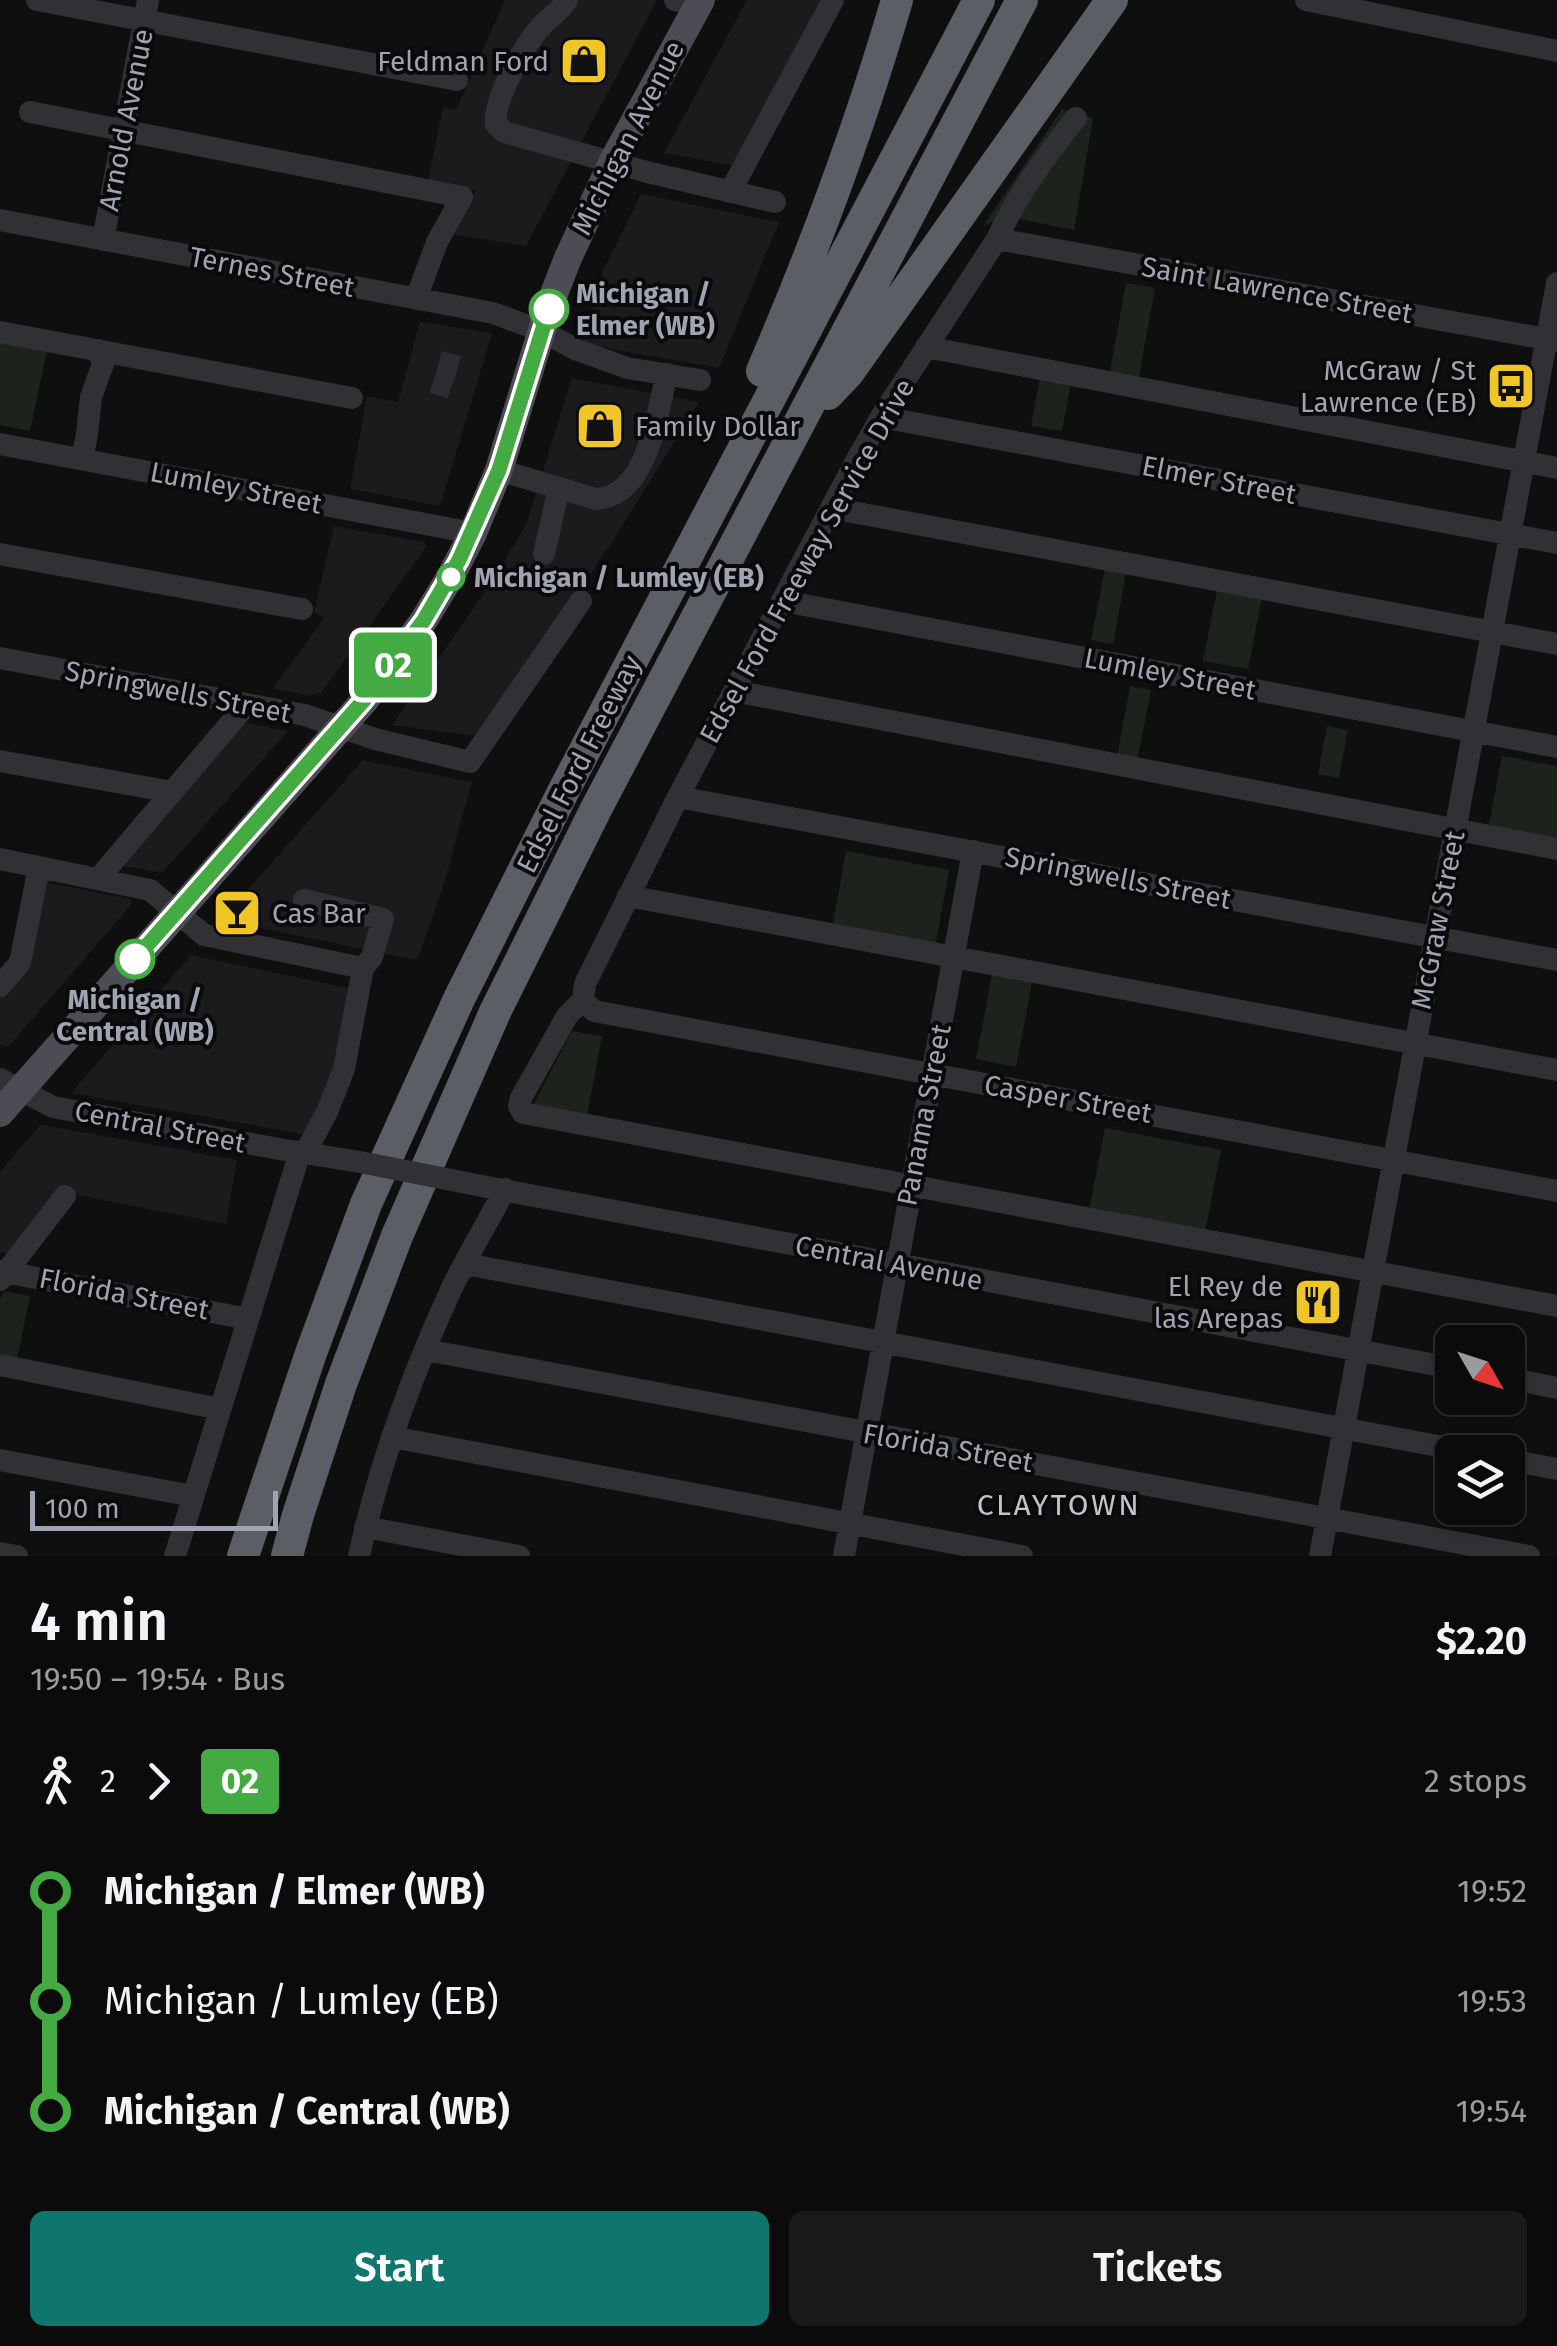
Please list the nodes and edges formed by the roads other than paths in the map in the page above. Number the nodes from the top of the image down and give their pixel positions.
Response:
1 (37, 0) edge
2 (567, 0) edge
3 (833, 0) edge
4 (897, 0) edge
5 (979, 0) edge
6 (1022, 0) edge
7 (1112, 0) edge
8 (1306, 0) edge
9 (691, 2) edge
10 (146, 10) edge
11 (1557, 51) edge
12 (456, 80) dead end
13 (30, 112) dead end
14 (1076, 118) dead end
15 (124, 130) junction
16 (613, 161) junction
17 (730, 192) junction
18 (775, 202) dead end
19 (0, 220) edge
20 (997, 239) junction
21 (103, 240) junction
22 (1557, 283) edge
23 (416, 299) junction
24 (542, 331) junction
25 (0, 332) edge
26 (1552, 340) edge
27 (926, 347) junction
28 (98, 350) junction
29 (667, 374) junction
30 (700, 380) dead end
31 (352, 398) dead end
32 (881, 417) junction
33 (792, 434) junction
34 (0, 444) edge
35 (82, 459) junction
36 (1524, 462) junction
37 (1557, 468) edge
38 (499, 470) junction
39 (559, 488) junction
40 (830, 508) junction
41 (702, 527) junction
42 (473, 533) junction
43 (1510, 534) junction
44 (1557, 543) edge
45 (0, 554) edge
46 (544, 554) dead end
47 (783, 600) junction
48 (581, 601) dead end
49 (302, 609) dead end
50 (1492, 632) junction
51 (1557, 644) edge
52 (0, 658) edge
53 (734, 691) junction
54 (247, 704) junction
55 (341, 728) junction
56 (1474, 732) junction
57 (1557, 747) edge
58 (0, 762) edge
59 (172, 792) junction
60 (678, 797) junction
61 (1455, 830) junction
62 (1557, 849) edge
63 (973, 851) junction
64 (0, 860) edge
65 (39, 867) junction
66 (98, 879) junction
67 (628, 896) junction
68 (304, 900) dead end
69 (177, 912) junction
70 (1435, 937) junction
71 (954, 958) junction
72 (1557, 960) edge
73 (9, 964) edge
74 (363, 968) junction
75 (0, 986) edge
76 (582, 1000) junction
77 (1415, 1044) junction
78 (1557, 1070) edge
79 (932, 1074) junction
80 (10, 1084) edge
81 (0, 1114) edge
82 (310, 1153) junction
83 (1393, 1160) junction
84 (911, 1187) junction
85 (496, 1188) junction
86 (1557, 1190) edge
87 (65, 1196) dead end
88 (465, 1264) junction
89 (896, 1264) junction
90 (1372, 1272) junction
91 (2, 1274) edge
92 (1557, 1306) edge
93 (248, 1319) junction
94 (882, 1343) junction
95 (426, 1350) junction
96 (1357, 1350) junction
97 (0, 1365) edge
98 (1435, 1365) edge
99 (1525, 1381) edge
100 (1557, 1388) edge
101 (220, 1409) junction
102 (1343, 1429) junction
103 (866, 1433) junction
104 (392, 1436) junction
105 (1435, 1446) edge
106 (0, 1460) edge
107 (1525, 1463) edge
108 (1557, 1469) edge
109 (193, 1496) junction
110 (1326, 1518) junction
111 (850, 1524) junction
112 (365, 1527) junction
113 (0, 1553) edge
114 (17, 1556) edge
115 (174, 1556) edge
116 (243, 1556) edge
117 (287, 1556) edge
118 (358, 1556) edge
119 (519, 1556) edge
120 (844, 1556) edge
121 (1022, 1556) edge
122 (1320, 1556) edge
123 (1529, 1556) edge

1 - 10 street
2 - 16 street
3 - 17 street
4 - 41 highway
5 - 41 highway, Edsel Ford Freeway
6 - 33 highway, Edsel Ford Freeway
7 - 33 highway
8 - 11 street
9 - 16 main road, Michigan Avenue
10 - 12 street
10 - 15 street, Arnold Avenue
13 - 15 street
14 - 20 street, Edsel Ford Freeway Service Drive
15 - 21 street, Arnold Avenue
15 - 23 street
16 - 17 street
16 - 24 main road, Michigan Avenue
17 - 18 street
19 - 21 street, Ternes Street
20 - 26 street, Saint Lawrence Street
20 - 27 street, Edsel Ford Freeway Service Drive
21 - 23 street, Ternes Street
22 - 26 street, McGraw Street
23 - 24 street, Ternes Street
24 - 29 street, Ternes Street
24 - 38 main road, Michigan Avenue
25 - 28 street
26 - 36 street, McGraw Street
27 - 32 street, Edsel Ford Freeway Service Drive
27 - 36 street
28 - 31 street
28 - 35 street
29 - 30 street, Ternes Street
29 - 39 street
32 - 40 street, Edsel Ford Freeway Service Drive
32 - 43 street, Elmer Street
33 - 117 highway, Edsel Ford Freeway
34 - 35 street, Lumley Street
35 - 42 street, Lumley Street
36 - 37 street
36 - 43 street, McGraw Street
38 - 39 street
38 - 42 main road, Michigan Avenue
39 - 46 street
40 - 47 street, Edsel Ford Freeway Service Drive
40 - 50 street
41 - 116 highway, Edsel Ford Freeway
42 - 55 main road, Michigan Avenue
43 - 44 street, Elmer Street
43 - 50 street, McGraw Street
45 - 49 street
47 - 53 street, Edsel Ford Freeway Service Drive
47 - 56 street, Lumley Street
48 - 55 street, Springwells Street
50 - 51 street
50 - 56 street, McGraw Street
52 - 54 street, Springwells Street
53 - 60 street, Edsel Ford Freeway Service Drive
53 - 61 street
54 - 55 street, Springwells Street
54 - 59 street
55 - 69 main road, Michigan Avenue
56 - 57 street, Lumley Street
56 - 61 street, McGraw Street
58 - 59 street
59 - 66 street
60 - 63 street, Springwells Street
60 - 67 street, Edsel Ford Freeway Service Drive
61 - 62 street
61 - 70 street, McGraw Street
63 - 70 street, Springwells Street
63 - 71 street, Panama Street
64 - 65 street
65 - 66 street
65 - 73 street
66 - 69 street
67 - 71 street
67 - 76 street, Edsel Ford Freeway Service Drive
68 - 74 street
69 - 74 street
69 - 80 main road, Michigan Avenue
70 - 72 street, Springwells Street
70 - 77 street, McGraw Street
71 - 77 street
71 - 79 street, Panama Street
73 - 75 street
74 - 82 street
76 - 79 street, Casper Street
76 - 84 street, Edsel Ford Freeway Service Drive
77 - 78 street
77 - 83 street, McGraw Street
79 - 83 street, Casper Street
79 - 84 street, Panama Street
80 - 81 main road, Michigan Avenue
80 - 82 street, Central Street
82 - 85 street, Central Avenue, bridge
82 - 93 street
83 - 86 street, Casper Street
83 - 90 street, McGraw Street
84 - 89 street, Panama Street
84 - 90 street
85 - 88 street
85 - 89 street, Central Avenue
87 - 91 street
88 - 94 street
88 - 95 street
89 - 94 street, Panama Street
89 - 96 street, Central Avenue
90 - 92 street
90 - 96 street, McGraw Street
91 - 93 street, Florida Street
93 - 101 street
94 - 102 street
94 - 103 street, Panama Street
95 - 103 street, Florida Street
95 - 104 street
96 - 98 street, Central Avenue
96 - 102 street, McGraw Street
97 - 101 street
99 - 100 street
101 - 109 street
102 - 105 street
102 - 110 street, McGraw Street
103 - 110 street, Florida Street
103 - 111 street, Panama Street
104 - 111 street
104 - 112 street
106 - 109 street
107 - 108 street
109 - 115 street
110 - 122 street, McGraw Street
110 - 123 street, Florida Street
111 - 120 street, Panama Street
111 - 121 street
112 - 118 street
112 - 119 street
113 - 114 street

